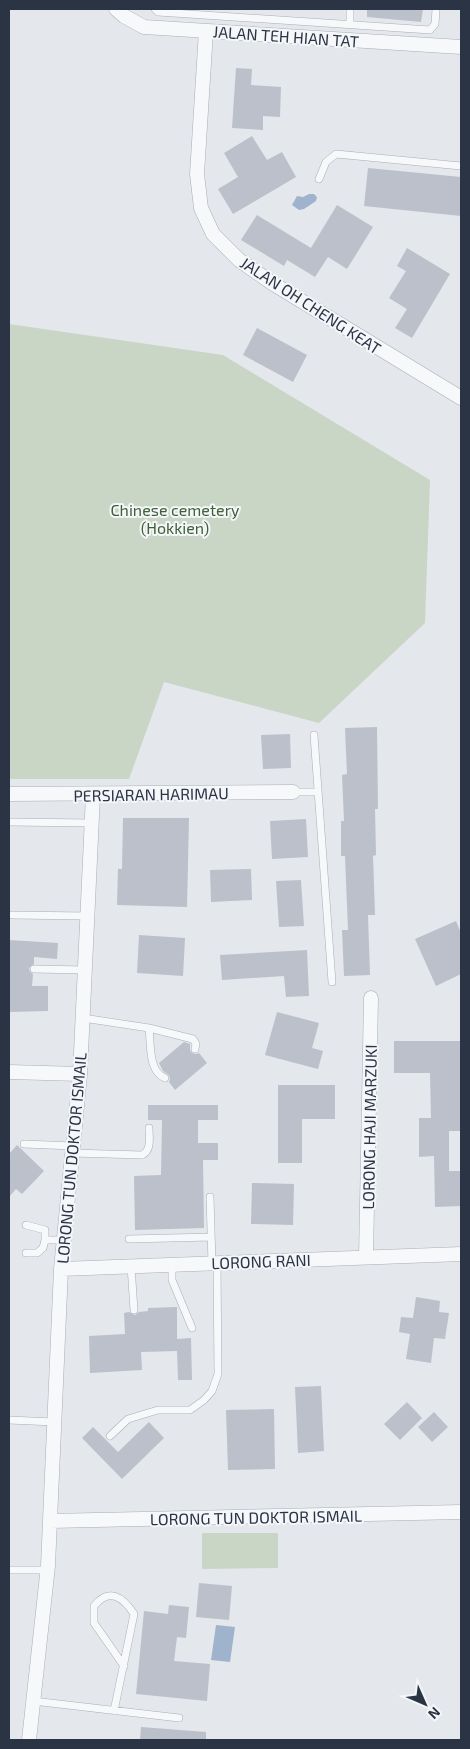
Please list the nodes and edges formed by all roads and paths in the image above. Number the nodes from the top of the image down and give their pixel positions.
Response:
1 (116, 9) edge
2 (155, 9) edge
3 (350, 9) edge
4 (436, 9) edge
5 (350, 24) junction
6 (206, 31) junction
7 (461, 47) edge
8 (461, 166) edge
9 (319, 179) dead end
10 (461, 398) edge
11 (314, 735) dead end
12 (293, 792) joint
13 (317, 792) junction
14 (9, 794) edge
15 (93, 795) junction
16 (10, 822) edge
17 (92, 823) junction
18 (12, 915) dead end
19 (87, 916) junction
20 (34, 969) dead end
21 (85, 970) junction
22 (332, 982) dead end
23 (371, 998) dead end
24 (82, 1018) junction
25 (149, 1028) junction
26 (196, 1049) dead end
27 (9, 1072) edge
28 (80, 1074) junction
29 (165, 1078) dead end
30 (149, 1128) dead end
31 (24, 1144) dead end
32 (73, 1149) junction
33 (210, 1197) dead end
34 (26, 1225) dead end
35 (211, 1238) junction
36 (129, 1239) dead end
37 (45, 1240) junction
38 (64, 1240) junction
39 (26, 1253) dead end
40 (461, 1254) edge
41 (366, 1256) junction
42 (214, 1263) junction
43 (172, 1264) junction
44 (131, 1266) junction
45 (61, 1269) junction
46 (134, 1310) dead end
47 (192, 1328) dead end
48 (9, 1420) edge
49 (54, 1422) junction
50 (110, 1436) dead end
51 (461, 1512) edge
52 (50, 1521) junction
53 (9, 1570) edge
54 (48, 1570) junction
55 (124, 1666) junction
56 (33, 1702) junction
57 (114, 1711) junction
58 (179, 1718) dead end
59 (29, 1740) edge

1 - 6 street, JALAN TEH HIAN TAT
2 - 5 lane
3 - 5 lane
4 - 5 lane
6 - 7 street, JALAN TEH HIAN TAT
6 - 10 street, JALAN OH CHENG KEAT
8 - 9 lane
11 - 13 lane
12 - 13 lane
12 - 15 street, PERSIARAN HARIMAU
13 - 22 lane
14 - 15 street, PERSIARAN HARIMAU
15 - 17 street, LORONG TUN DOKTOR ISMAIL
16 - 17 lane
17 - 19 street, LORONG TUN DOKTOR ISMAIL
18 - 19 lane
19 - 21 street, LORONG TUN DOKTOR ISMAIL
20 - 21 lane
21 - 24 street, LORONG TUN DOKTOR ISMAIL
23 - 41 street, LORONG HAJI MARZUKI
24 - 25 lane
24 - 28 street, LORONG TUN DOKTOR ISMAIL
25 - 26 lane
25 - 29 lane
27 - 28 street
28 - 32 street, LORONG TUN DOKTOR ISMAIL
30 - 32 lane
31 - 32 lane
32 - 38 street, LORONG TUN DOKTOR ISMAIL
33 - 35 lane
34 - 37 lane
35 - 36 lane
35 - 42 lane
37 - 38 lane
37 - 39 lane
38 - 45 street, LORONG TUN DOKTOR ISMAIL
40 - 41 street, LORONG RANI
41 - 42 street, LORONG RANI
42 - 43 street, LORONG RANI
42 - 50 lane
43 - 44 street, LORONG RANI
43 - 47 lane
44 - 45 street, LORONG RANI
44 - 46 lane
45 - 49 street, LORONG TUN DOKTOR ISMAIL
48 - 49 lane
49 - 52 street, LORONG TUN DOKTOR ISMAIL
51 - 52 street, LORONG TUN DOKTOR ISMAIL
52 - 54 street, LORONG TUN DOKTOR ISMAIL
53 - 54 lane
54 - 56 street, LORONG TUN DOKTOR ISMAIL
55 - 55 lane
55 - 57 lane
56 - 57 lane
56 - 59 street, LORONG TUN DOKTOR ISMAIL
57 - 58 lane

